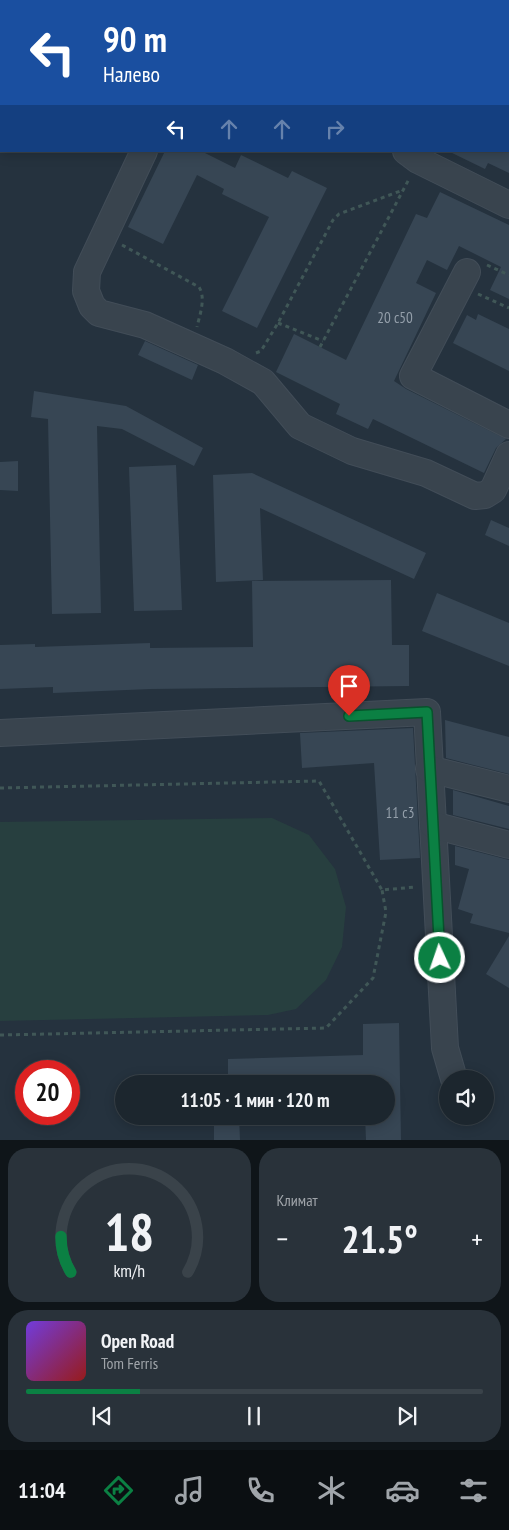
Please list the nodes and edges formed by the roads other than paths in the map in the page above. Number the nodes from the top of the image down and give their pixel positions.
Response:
1 (144, 152) edge
2 (412, 156) edge
3 (509, 205) edge
4 (463, 279) road end
5 (509, 425) edge
6 (509, 455) edge
7 (0, 733) edge
8 (429, 769) junction
9 (509, 789) edge
10 (432, 825) junction
11 (509, 845) edge
12 (451, 1070) edge

1 - 6 lane
2 - 3 lane
4 - 5 lane
7 - 8 lane
8 - 9 lane
8 - 10 lane
10 - 11 lane
10 - 12 lane

